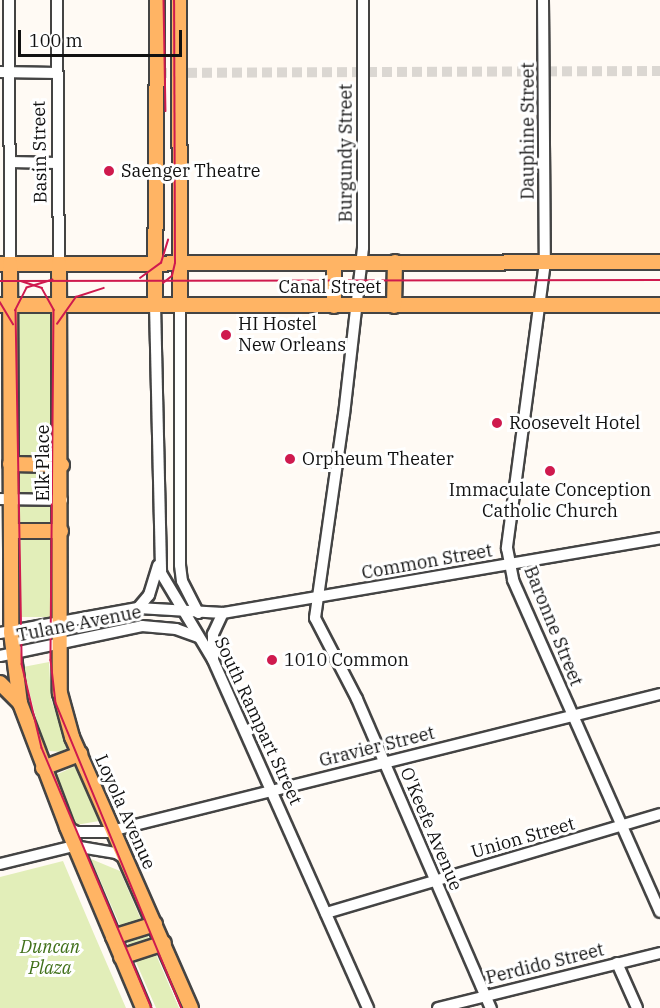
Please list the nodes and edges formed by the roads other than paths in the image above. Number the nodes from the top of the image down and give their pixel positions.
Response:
1 (9, 0) edge
2 (57, 0) edge
3 (156, 0) edge
4 (179, 0) edge
5 (363, 0) edge
6 (543, 0) edge
7 (5, 72) edge
8 (57, 73) junction
9 (10, 162) junction
10 (57, 163) junction
11 (361, 262) junction
12 (395, 262) junction
13 (545, 262) junction
14 (660, 262) edge
15 (155, 263) junction
16 (179, 263) junction
17 (334, 263) junction
18 (5, 264) edge
19 (59, 264) junction
20 (60, 303) junction
21 (5, 304) edge
22 (156, 304) junction
23 (180, 304) junction
24 (660, 305) edge
25 (334, 306) junction
26 (356, 306) junction
27 (393, 306) junction
28 (542, 306) junction
29 (10, 464) junction
30 (62, 465) junction
31 (5, 499) edge
32 (62, 500) junction
33 (10, 531) junction
34 (61, 531) junction
35 (660, 538) edge
36 (159, 560) junction
37 (510, 565) junction
38 (318, 598) junction
39 (138, 608) junction
40 (182, 612) junction
41 (198, 613) junction
42 (223, 613) junction
43 (60, 623) junction
44 (5, 633) edge
45 (198, 637) junction
46 (59, 643) junction
47 (7, 655) edge
48 (213, 660) junction
49 (0, 683) edge
50 (660, 694) edge
51 (20, 703) junction
52 (572, 715) junction
53 (80, 754) junction
54 (384, 761) junction
55 (43, 768) junction
56 (271, 791) junction
57 (660, 814) edge
58 (67, 827) junction
59 (622, 827) junction
60 (114, 830) junction
61 (74, 846) junction
62 (127, 860) junction
63 (0, 864) edge
64 (436, 881) junction
65 (660, 912) edge
66 (326, 913) junction
67 (155, 924) junction
68 (113, 937) junction
69 (164, 943) junction
70 (660, 953) edge
71 (121, 957) junction
72 (617, 963) junction
73 (485, 996) junction
74 (143, 1008) edge
75 (191, 1008) edge
76 (368, 1008) edge
77 (438, 1008) edge
78 (491, 1008) edge
79 (637, 1008) edge

1 - 7 street, Basin Street
2 - 8 street, Basin Street
3 - 15 main road, South Rampart Street
4 - 16 main road
5 - 11 street, Burgundy Street
6 - 13 street, Dauphine Street
7 - 8 street
7 - 9 street, Basin Street
8 - 10 street, Basin Street
9 - 10 street
9 - 18 street, Basin Street
10 - 19 street, Basin Street
11 - 12 main road, Canal Street
11 - 17 main road, Canal Street
11 - 26 street, Burgundy Street
12 - 13 main road, Canal Street
12 - 27 main road
13 - 14 main road, Canal Street
13 - 28 street, Baronne Street
15 - 16 main road, Canal Street
15 - 19 main road, Canal Street
15 - 22 main road, South Rampart Street
16 - 17 main road, Canal Street
16 - 23 main road
17 - 25 main road
18 - 19 main road, Canal Street
18 - 21 main road, Elk Place
19 - 20 main road, Basin Street
20 - 21 main road, Canal Street
20 - 22 main road, Canal Street
20 - 30 main road, Elk Place
21 - 29 main road, Elk Place
22 - 23 main road, Canal Street
22 - 36 street, South Rampart Street
23 - 25 main road, Canal Street
23 - 41 street
24 - 28 main road, Canal Street
25 - 26 main road, Canal Street
26 - 27 main road, Canal Street
26 - 38 street, O'Keefe Avenue
27 - 28 main road, Canal Street
28 - 37 street, Baronne Street
29 - 30 main road
29 - 31 main road, Elk Place
30 - 32 main road, Elk Place
31 - 32 street
31 - 33 main road, Elk Place
32 - 34 main road, Elk Place
33 - 34 main road
33 - 44 main road, Elk Place
34 - 43 main road, Elk Place
35 - 37 street, Common Street
36 - 39 street
36 - 40 street, South Rampart Street
37 - 38 street, Common Street
37 - 52 street, Baronne Street
38 - 42 street, Common Street
38 - 54 street, O'Keefe Avenue
39 - 40 street, Tulane Avenue
39 - 43 street, Tulane Avenue
40 - 41 street, Tulane Avenue
40 - 45 street, South Rampart Street
41 - 42 street, Common Street
42 - 48 street
43 - 44 street, Tulane Avenue
43 - 46 main road, Loyola Avenue
44 - 47 main road
45 - 46 street, Tulane Avenue
45 - 48 street, South Rampart Street
46 - 47 street, Tulane Avenue
46 - 53 main road, Loyola Avenue
47 - 51 main road
48 - 56 street, South Rampart Street
49 - 51 main road
50 - 52 street, Gravier Street
51 - 55 main road
52 - 54 street, Gravier Street
52 - 59 street, Baronne Street
53 - 55 main road
53 - 60 main road, Loyola Avenue
54 - 56 street, Gravier Street
54 - 64 street, O'Keefe Avenue
55 - 58 main road
56 - 60 street, Gravier Street
56 - 66 street, South Rampart Street
57 - 59 street, Union Street
58 - 60 street, Gravier Street
58 - 61 main road
59 - 64 street, Union Street
59 - 65 street, Baronne Street
60 - 62 main road, Loyola Avenue
61 - 62 street
61 - 63 street
61 - 68 main road
62 - 67 main road, Loyola Avenue
64 - 66 street, Union Street
64 - 73 street, O'Keefe Avenue
66 - 76 street, South Rampart Street
67 - 68 main road
67 - 69 main road, Loyola Avenue
68 - 71 main road
69 - 71 main road
69 - 75 main road, Loyola Avenue
70 - 72 street, Perdido Street
71 - 74 main road
72 - 73 street, Perdido Street
72 - 79 street
73 - 77 street, Perdido Street
73 - 78 street, O'Keefe Avenue

